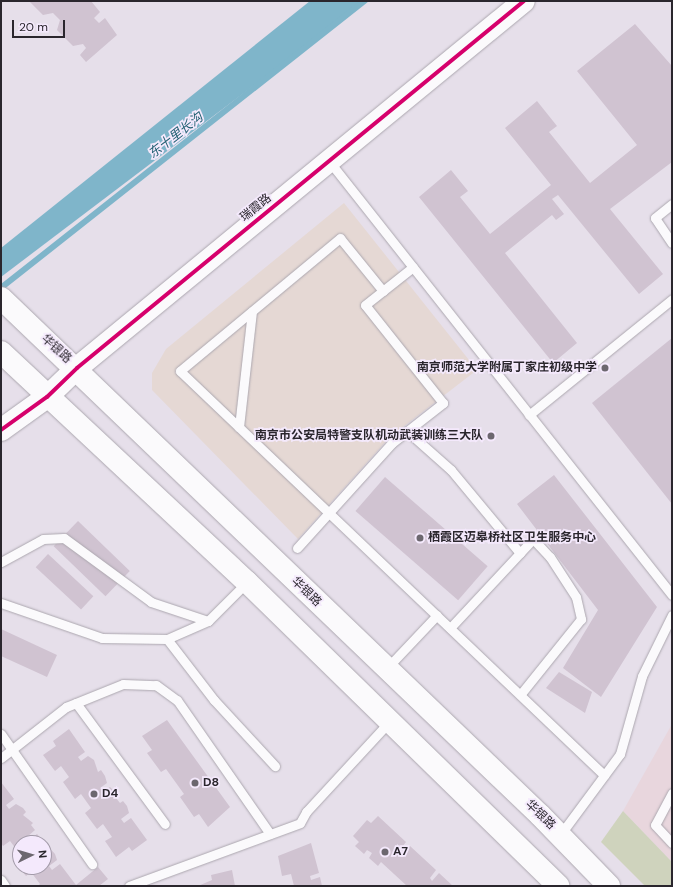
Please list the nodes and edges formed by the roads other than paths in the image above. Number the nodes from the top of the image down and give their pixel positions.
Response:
1 (524, 1) edge
2 (329, 161) junction
3 (672, 204) edge
4 (672, 243) edge
5 (413, 267) junction
6 (383, 291) junction
7 (672, 299) edge
8 (7, 304) edge
9 (252, 312) junction
10 (1, 352) edge
11 (77, 368) junction
12 (47, 397) junction
13 (529, 415) junction
14 (239, 427) junction
15 (1, 430) edge
16 (407, 432) junction
17 (329, 512) junction
18 (296, 548) dead end
19 (520, 553) junction
20 (1, 562) edge
21 (247, 582) junction
22 (672, 595) edge
23 (1, 603) edge
24 (437, 615) junction
25 (672, 615) edge
26 (208, 621) junction
27 (450, 628) junction
28 (167, 639) junction
29 (385, 670) junction
30 (520, 695) junction
31 (76, 703) junction
32 (390, 721) junction
33 (1, 734) edge
34 (12, 750) junction
35 (1, 758) edge
36 (275, 766) dead end
37 (604, 775) junction
38 (672, 793) edge
39 (165, 824) dead end
40 (270, 834) junction
41 (560, 835) junction
42 (672, 843) edge
43 (92, 864) dead end
44 (1, 880) edge
45 (5, 886) edge
46 (129, 886) edge
47 (558, 886) edge
48 (610, 886) edge

1 - 2 main road, 瑞霞路
2 - 5 lane
2 - 11 main road, 瑞霞路
3 - 4 lane
5 - 6 lane
5 - 13 lane
6 - 9 lane
6 - 16 lane
7 - 13 lane
8 - 11 main road, 华银路
9 - 14 lane
9 - 14 lane
10 - 12 main road
11 - 12 main road, 瑞霞路
11 - 29 main road, 华银路
12 - 15 main road, 瑞霞路
12 - 21 main road
13 - 22 lane
14 - 17 lane
16 - 17 lane
16 - 19 lane
17 - 18 lane
17 - 24 lane
19 - 27 lane
19 - 30 lane
20 - 26 lane
21 - 26 lane
21 - 32 main road
23 - 28 lane
24 - 27 lane
24 - 29 lane
25 - 37 lane
26 - 28 lane
27 - 30 lane
28 - 36 lane
29 - 41 main road, 华银路
30 - 37 lane
31 - 34 lane
31 - 39 lane
31 - 40 lane
32 - 40 lane
32 - 47 main road
33 - 34 lane
34 - 35 lane
34 - 43 lane
37 - 41 lane
38 - 42 lane
40 - 46 lane
41 - 48 main road, 华银路
44 - 45 lane

